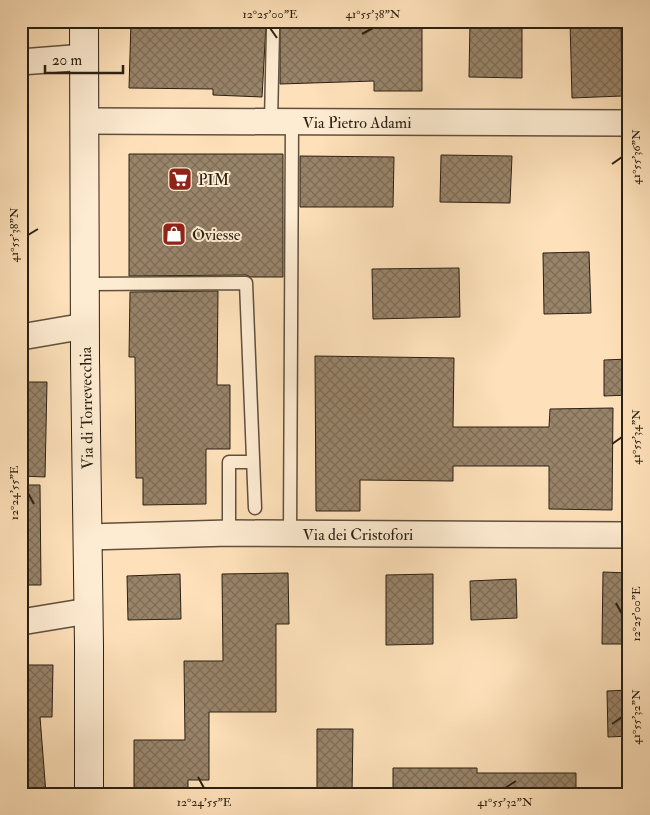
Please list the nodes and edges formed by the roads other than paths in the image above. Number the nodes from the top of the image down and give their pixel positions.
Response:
1 (84, 21) edge
2 (273, 29) dead end
3 (85, 57) junction
4 (21, 62) edge
5 (85, 122) junction
6 (282, 122) junction
7 (629, 123) edge
8 (86, 284) junction
9 (85, 326) junction
10 (21, 336) edge
11 (252, 462) junction
12 (255, 508) dead end
13 (229, 533) junction
14 (290, 534) junction
15 (629, 535) edge
16 (88, 537) junction
17 (88, 611) junction
18 (21, 622) edge
19 (89, 794) edge

1 - 3 main road, Via di Torrevecchia
2 - 6 lane
3 - 4 street
3 - 5 main road, Via di Torrevecchia
5 - 6 street, Via Pietro Adami
5 - 8 main road, Via di Torrevecchia
6 - 7 street, Via Pietro Adami
6 - 14 lane
8 - 9 main road, Via di Torrevecchia
8 - 11 lane
9 - 10 street
9 - 16 main road, Via di Torrevecchia
11 - 12 lane
11 - 13 lane
13 - 14 street, Via dei Cristofori
13 - 16 street, Via dei Cristofori
14 - 15 street, Via dei Cristofori
16 - 17 main road, Via di Torrevecchia
17 - 18 street
17 - 19 main road, Via di Torrevecchia

